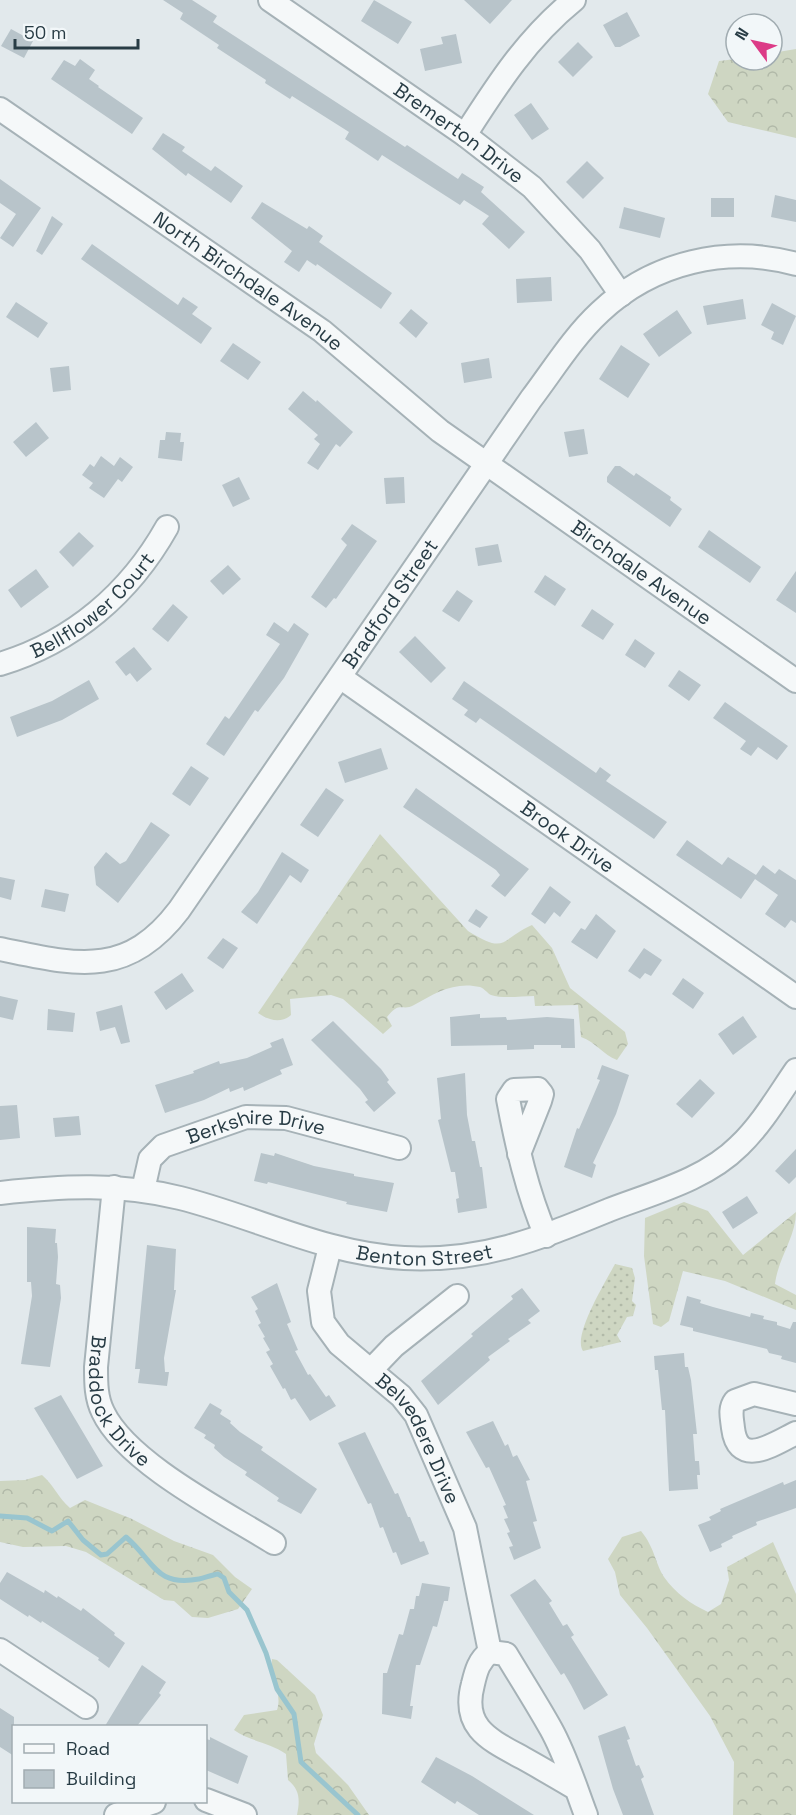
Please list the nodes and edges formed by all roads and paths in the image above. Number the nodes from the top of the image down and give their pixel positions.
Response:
1 (270, 0) edge
2 (574, 0) edge
3 (0, 109) edge
4 (465, 135) junction
5 (796, 264) edge
6 (621, 295) junction
7 (486, 465) junction
8 (167, 527) dead end
9 (0, 664) edge
10 (340, 677) junction
11 (796, 681) edge
12 (0, 949) edge
13 (796, 997) edge
14 (796, 1070) edge
15 (399, 1148) dead end
16 (519, 1154) dead end
17 (114, 1187) junction
18 (142, 1190) junction
19 (0, 1193) edge
20 (546, 1236) junction
21 (330, 1247) junction
22 (457, 1296) dead end
23 (371, 1370) junction
24 (796, 1404) edge
25 (796, 1433) edge
26 (274, 1543) dead end
27 (0, 1650) edge
28 (490, 1652) junction
29 (86, 1707) dead end
30 (576, 1788) junction
31 (207, 1800) edge
32 (151, 1803) edge
33 (116, 1815) edge
34 (245, 1815) edge
35 (586, 1815) edge

1 - 4 street, Bremerton Drive
2 - 4 street
3 - 7 street, North Birchdale Avenue
4 - 6 street, Bremerton Drive
5 - 6 street, Bradford Street
6 - 7 street, Bradford Street
7 - 10 street, Bradford Street
7 - 11 street, Birchdale Avenue
8 - 9 street, Bellflower Court
10 - 12 street, Bradford Street
10 - 13 street, Brook Drive
14 - 20 street, Benton Street
15 - 18 street, Berkshire Drive
16 - 20 street
17 - 18 street, Benton Street
17 - 19 street, Benton Street
17 - 26 street, Braddock Drive
18 - 21 street, Benton Street
20 - 21 street, Benton Street
21 - 23 street, Belvedere Drive
22 - 23 street
23 - 28 street, Belvedere Drive
24 - 25 street
27 - 29 street
28 - 30 street
28 - 30 street
30 - 35 street
31 - 34 street
32 - 33 street

